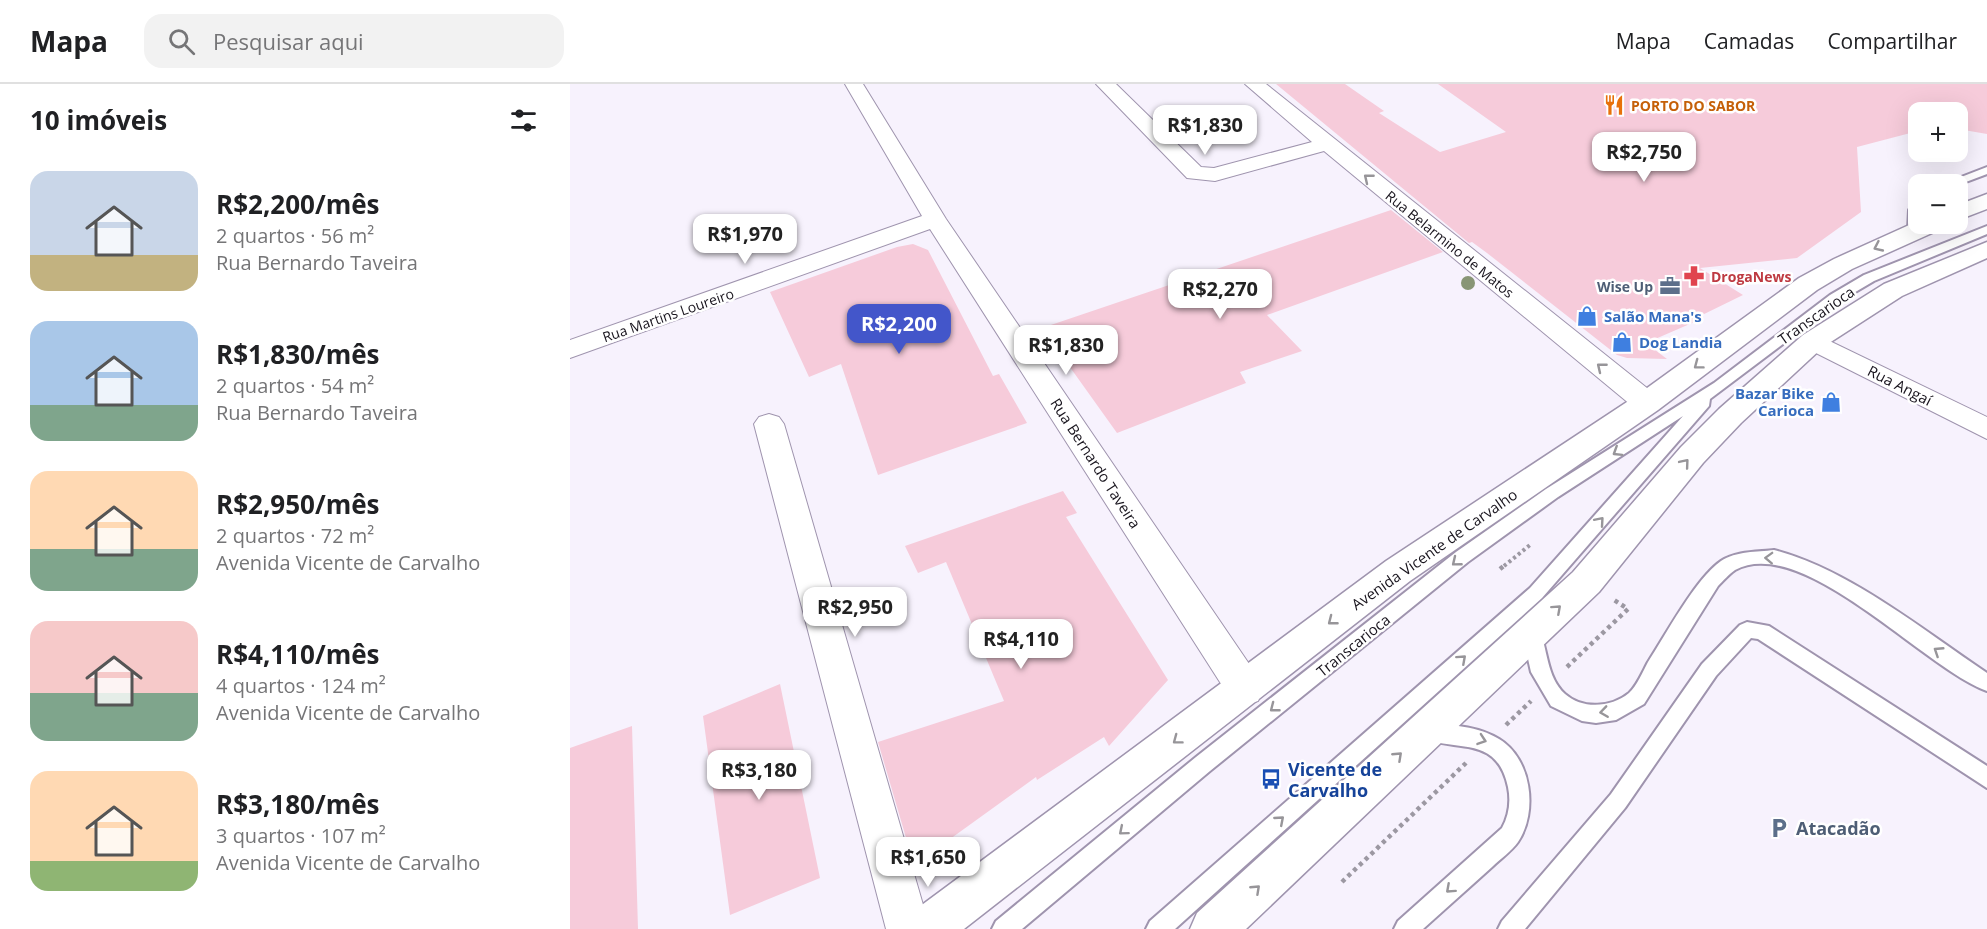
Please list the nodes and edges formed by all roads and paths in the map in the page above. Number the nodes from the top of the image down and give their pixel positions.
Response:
1 (854, 84) edge
2 (1105, 84) edge
3 (1254, 84) edge
4 (1327, 144) junction
5 (1987, 170) edge
6 (1968, 177) edge
7 (1987, 201) edge
8 (1968, 209) edge
9 (935, 219) junction
10 (1908, 228) edge
11 (1987, 230) edge
12 (1987, 249) edge
13 (1813, 341) junction
14 (570, 349) edge
15 (1719, 386) junction
16 (1647, 404) junction
17 (769, 424) dead end
18 (1987, 429) edge
19 (1530, 545) dead end
20 (1500, 569) dead end
21 (1531, 632) junction
22 (1987, 683) edge
23 (1245, 689) junction
24 (1424, 731) junction
25 (1987, 778) edge
26 (1408, 928) edge
27 (908, 929) edge
28 (927, 929) edge
29 (1004, 929) edge
30 (1158, 929) edge
31 (1213, 929) edge
32 (1510, 929) edge

1 - 9 street, Rua Bernardo Taveira
2 - 4 street
3 - 4 street, Rua Belarmino de Matos
16 -> 4 street, Rua Belarmino de Matos
5 - 6 lane
7 - 8 main road
9 - 14 street, Rua Martins Loureiro
9 - 23 street, Rua Bernardo Taveira
10 -> 16 main road, Avenida Vicente de Carvalho
11 - 15 lane, Transcarioca
12 - 13 main road
13 - 18 street, Rua Angaí
21 -> 13 main road
15 -> 29 lane, Transcarioca
30 -> 15 lane, Transcarioca
16 -> 23 main road, Avenida Vicente de Carvalho
17 - 27 street
19 - 20 path
22 -> 21 lane
21 - 24 main road
23 -> 28 main road, Avenida Vicente de Carvalho
24 -> 26 lane
31 -> 24 main road
25 - 32 lane

